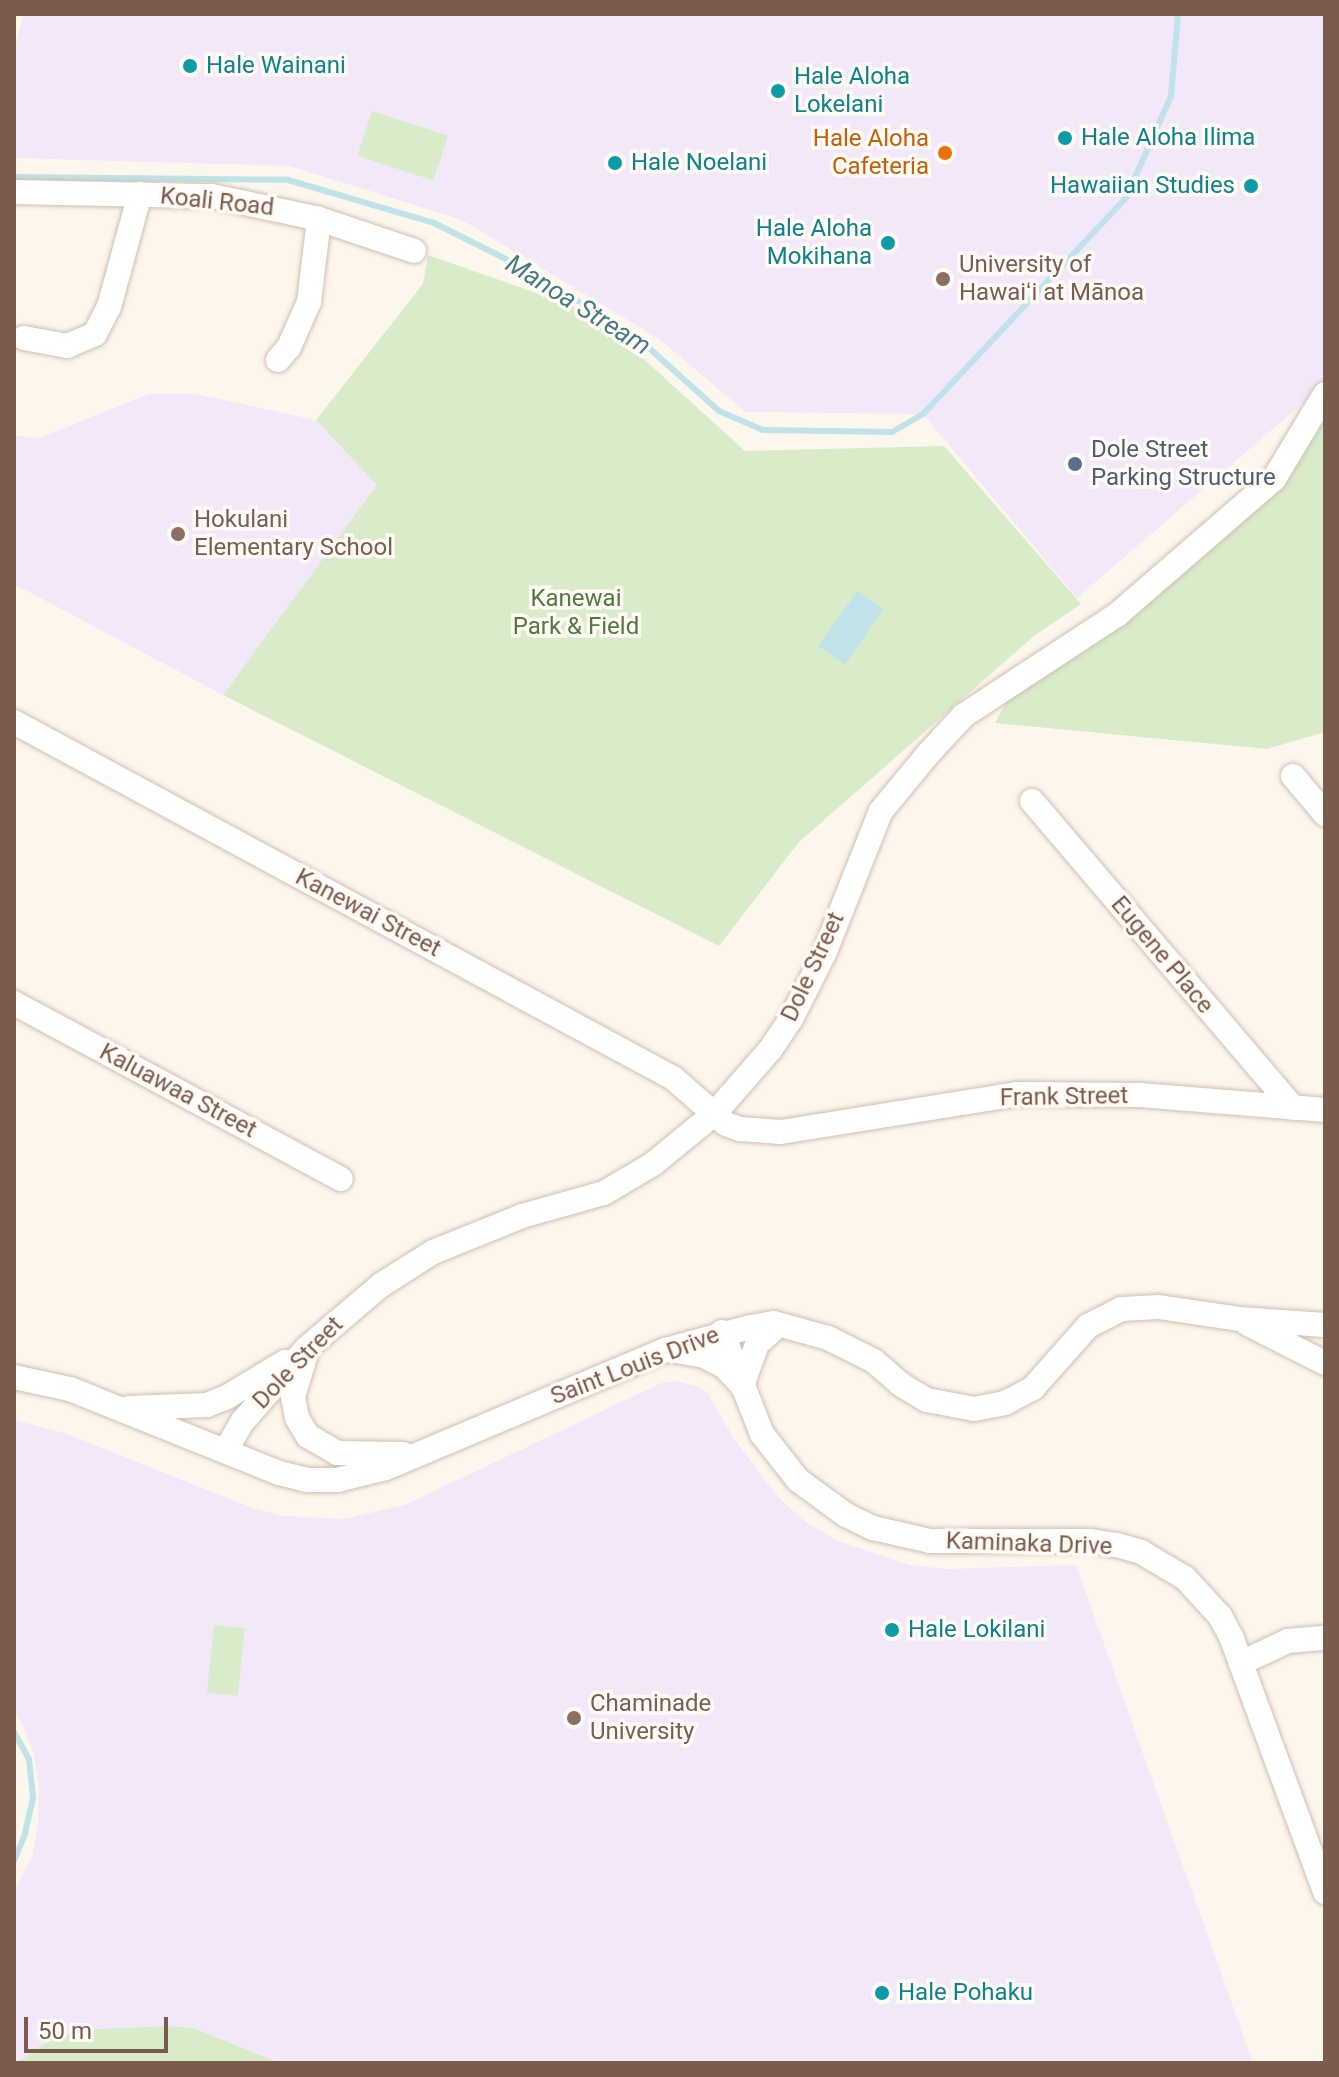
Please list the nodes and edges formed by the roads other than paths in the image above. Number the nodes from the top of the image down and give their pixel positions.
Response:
1 (14, 192) edge
2 (140, 194) junction
3 (319, 219) junction
4 (414, 251) dead end
5 (24, 338) dead end
6 (278, 360) dead end
7 (1325, 394) edge
8 (14, 722) edge
9 (1293, 776) dead end
10 (1032, 801) dead end
11 (1325, 814) edge
12 (14, 1003) edge
13 (1293, 1108) junction
14 (1325, 1110) edge
15 (715, 1113) junction
16 (341, 1179) dead end
17 (1239, 1319) junction
18 (778, 1325) junction
19 (1325, 1325) edge
20 (722, 1332) junction
21 (307, 1348) junction
22 (665, 1350) junction
23 (1325, 1363) edge
24 (14, 1377) edge
25 (742, 1386) junction
26 (118, 1408) junction
27 (226, 1450) junction
28 (422, 1453) junction
29 (1325, 1638) edge
30 (1241, 1663) junction
31 (1325, 1892) edge

1 - 2 street, Koali Road
2 - 3 street, Koali Road
2 - 5 street
3 - 4 street, Koali Road
3 - 6 street
7 - 15 street, Dole Street
8 - 15 street, Kanewai Street
9 - 11 street
10 - 13 street, Eugene Place
12 - 16 street, Kaluawaa Street
13 - 14 street, Frank Street
13 - 15 street, Frank Street
15 - 21 street, Dole Street
17 - 18 street, Saint Louis Drive
17 - 19 street, Saint Louis Drive
17 - 23 street
18 - 20 street, Saint Louis Drive
18 - 25 street
20 - 22 street, Saint Louis Drive
20 - 25 street, Kaminaka Drive
21 - 26 street
21 - 27 street, Dole Street
21 - 28 street
22 - 25 street
22 - 28 street, Saint Louis Drive
24 - 26 street, Saint Louis Drive
25 - 30 street, Kaminaka Drive
26 - 27 street, Saint Louis Drive
27 - 28 street, Saint Louis Drive
29 - 30 street
30 - 31 street, Kaminaka Drive

